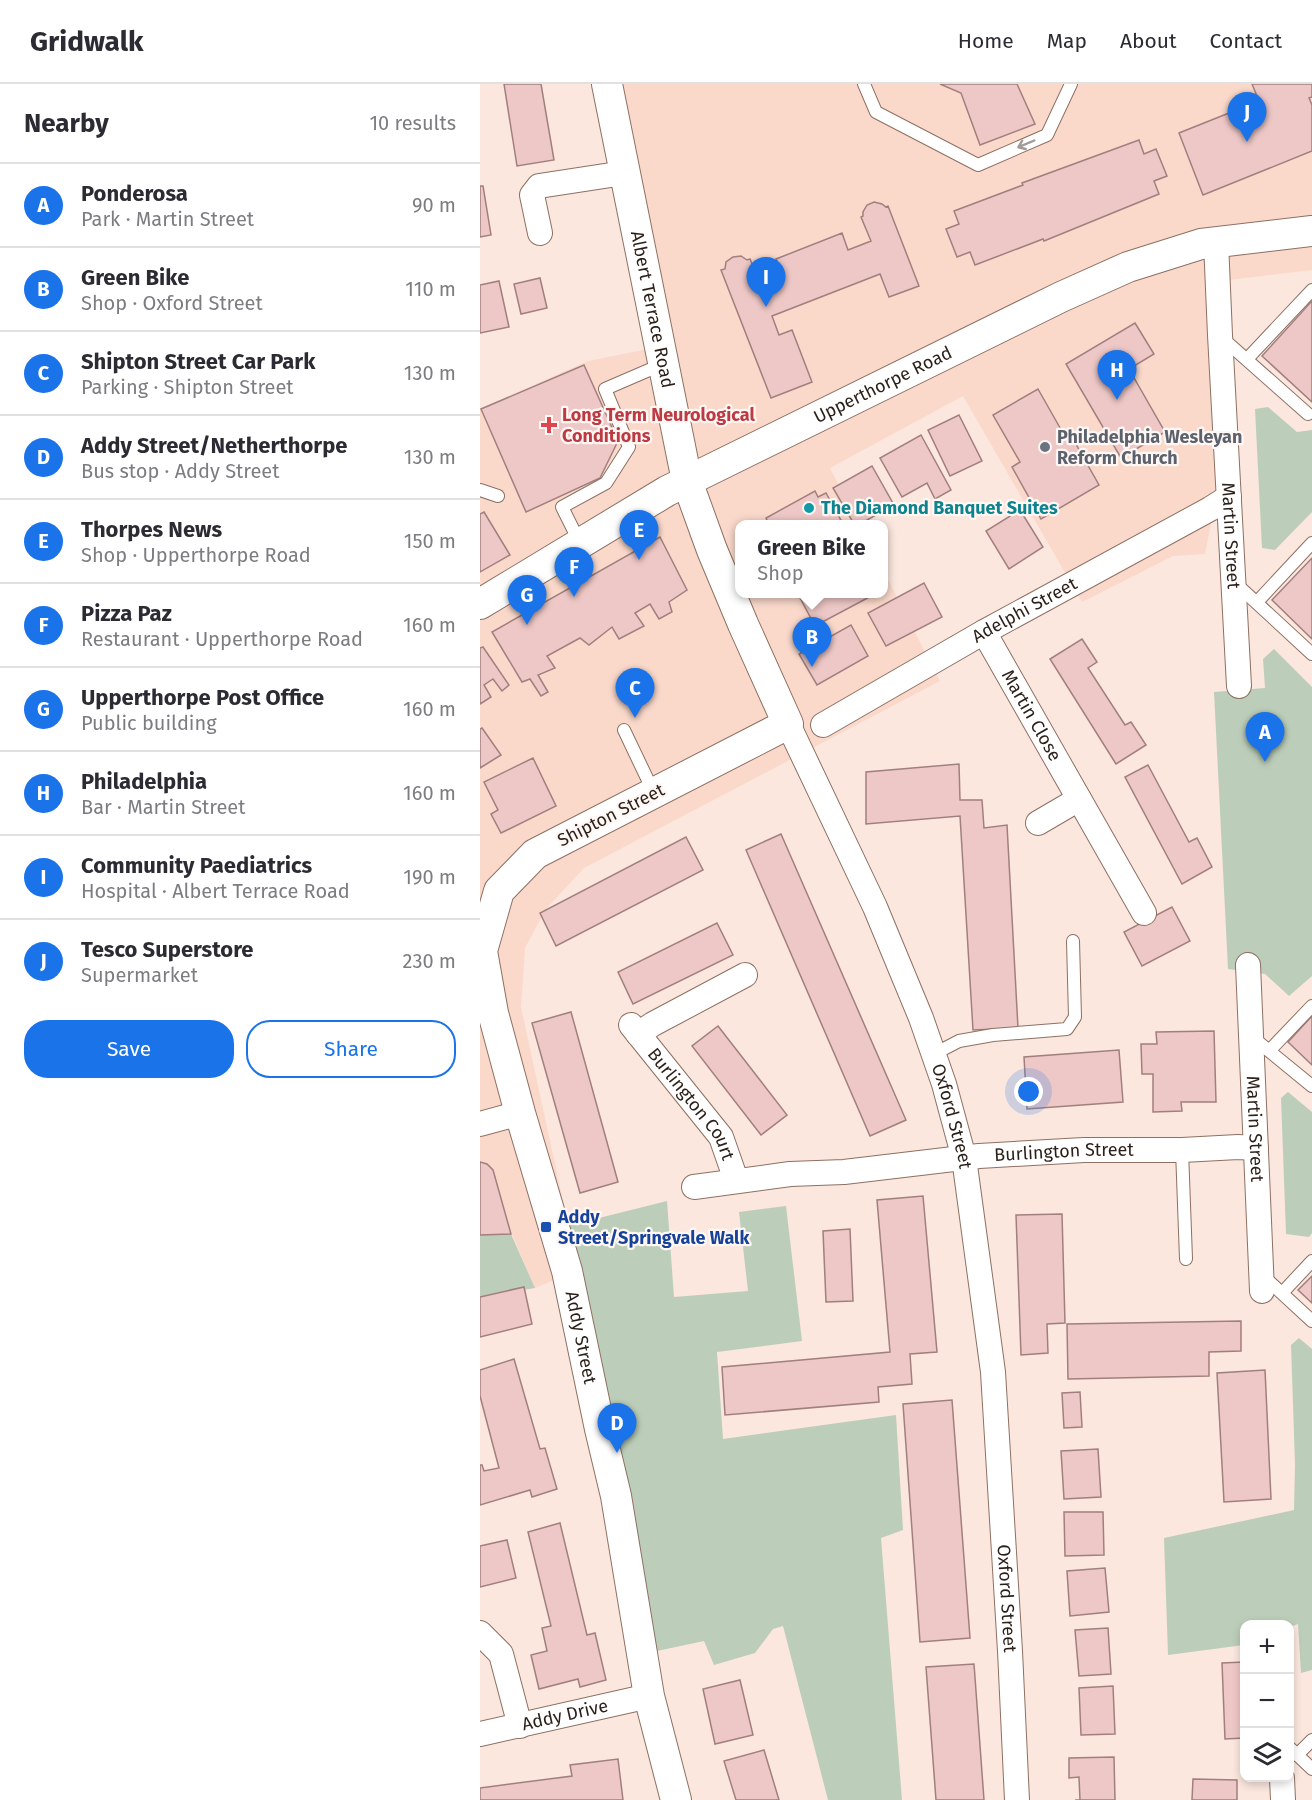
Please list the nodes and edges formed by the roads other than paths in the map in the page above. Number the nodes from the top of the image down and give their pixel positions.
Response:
1 (609, 84) edge
2 (864, 84) edge
3 (1071, 84) edge
4 (624, 173) junction
5 (1312, 231) edge
6 (540, 233) dead end
7 (1216, 242) junction
8 (1312, 290) edge
9 (1220, 335) junction
10 (1247, 359) junction
11 (663, 364) junction
12 (1308, 414) dead end
13 (687, 481) junction
14 (480, 490) edge
15 (498, 496) dead end
16 (1228, 497) junction
17 (1312, 543) edge
18 (580, 544) junction
19 (1233, 581) junction
20 (1257, 602) junction
21 (480, 604) edge
22 (984, 632) junction
23 (1312, 654) edge
24 (1239, 686) dead end
25 (788, 724) junction
26 (823, 725) dead end
27 (624, 730) dead end
28 (654, 793) junction
29 (1079, 799) junction
30 (1038, 823) dead end
31 (1144, 913) dead end
32 (1073, 941) dead end
33 (481, 950) edge
34 (1248, 964) dead end
35 (745, 975) dead end
36 (1312, 1006) edge
37 (1261, 1043) junction
38 (934, 1054) junction
39 (1312, 1086) edge
40 (520, 1113) junction
41 (480, 1124) edge
42 (1256, 1149) junction
43 (1182, 1150) junction
44 (964, 1158) junction
45 (736, 1180) junction
46 (694, 1187) dead end
47 (1186, 1259) dead end
48 (1312, 1261) edge
49 (1269, 1286) junction
50 (1312, 1321) edge
51 (480, 1633) edge
52 (649, 1696) junction
53 (520, 1726) junction
54 (480, 1734) edge
55 (1312, 1740) edge
56 (1294, 1750) edge
57 (1294, 1752) edge
58 (1312, 1769) edge
59 (1282, 1782) edge
60 (676, 1800) edge
61 (1017, 1800) edge
62 (1282, 1800) edge

1 - 4 street, Albert Terrace Road
3 -> 2 lane
4 - 6 street
4 - 11 street, Albert Terrace Road
5 - 7 street, Upperthorpe Road
7 - 9 street, Martin Street
7 - 13 street, Upperthorpe Road
8 - 10 lane
9 - 10 lane
9 - 16 street, Martin Street
10 - 12 lane
11 - 13 street, Albert Terrace Road
11 - 18 lane
13 - 18 street, Upperthorpe Road
13 - 25 street, Oxford Street
14 - 15 lane
16 - 19 street, Martin Street
16 - 22 street, Adelphi Street
17 - 20 lane
18 - 21 street, Upperthorpe Road
19 - 20 lane
19 - 24 street, Martin Street
20 - 23 lane
22 - 26 street, Adelphi Street
22 - 29 street, Martin Close
25 - 28 street, Shipton Street
25 - 38 street, Oxford Street
27 - 28 lane
28 - 33 street, Shipton Street
29 - 30 street
29 - 31 street, Martin Close
32 - 38 lane
33 - 40 street, Addy Street
34 - 37 street, Martin Street
35 - 45 street, Burlington Court
36 - 37 lane
37 - 39 lane
37 - 42 street, Martin Street
38 - 44 street, Oxford Street
40 - 41 street
40 - 52 street, Addy Street
42 - 43 street, Burlington Street
42 - 49 street, Martin Street
43 - 44 street, Burlington Street
43 - 47 lane
44 - 45 street, Burlington Street
44 - 61 street, Oxford Street
45 - 46 street, Burlington Street
48 - 49 lane
49 - 50 lane
51 - 53 street
52 - 53 street, Addy Drive
52 - 60 street, Addy Street
53 - 54 street, Addy Drive
55 - 56 lane
57 - 58 lane
59 - 62 street

